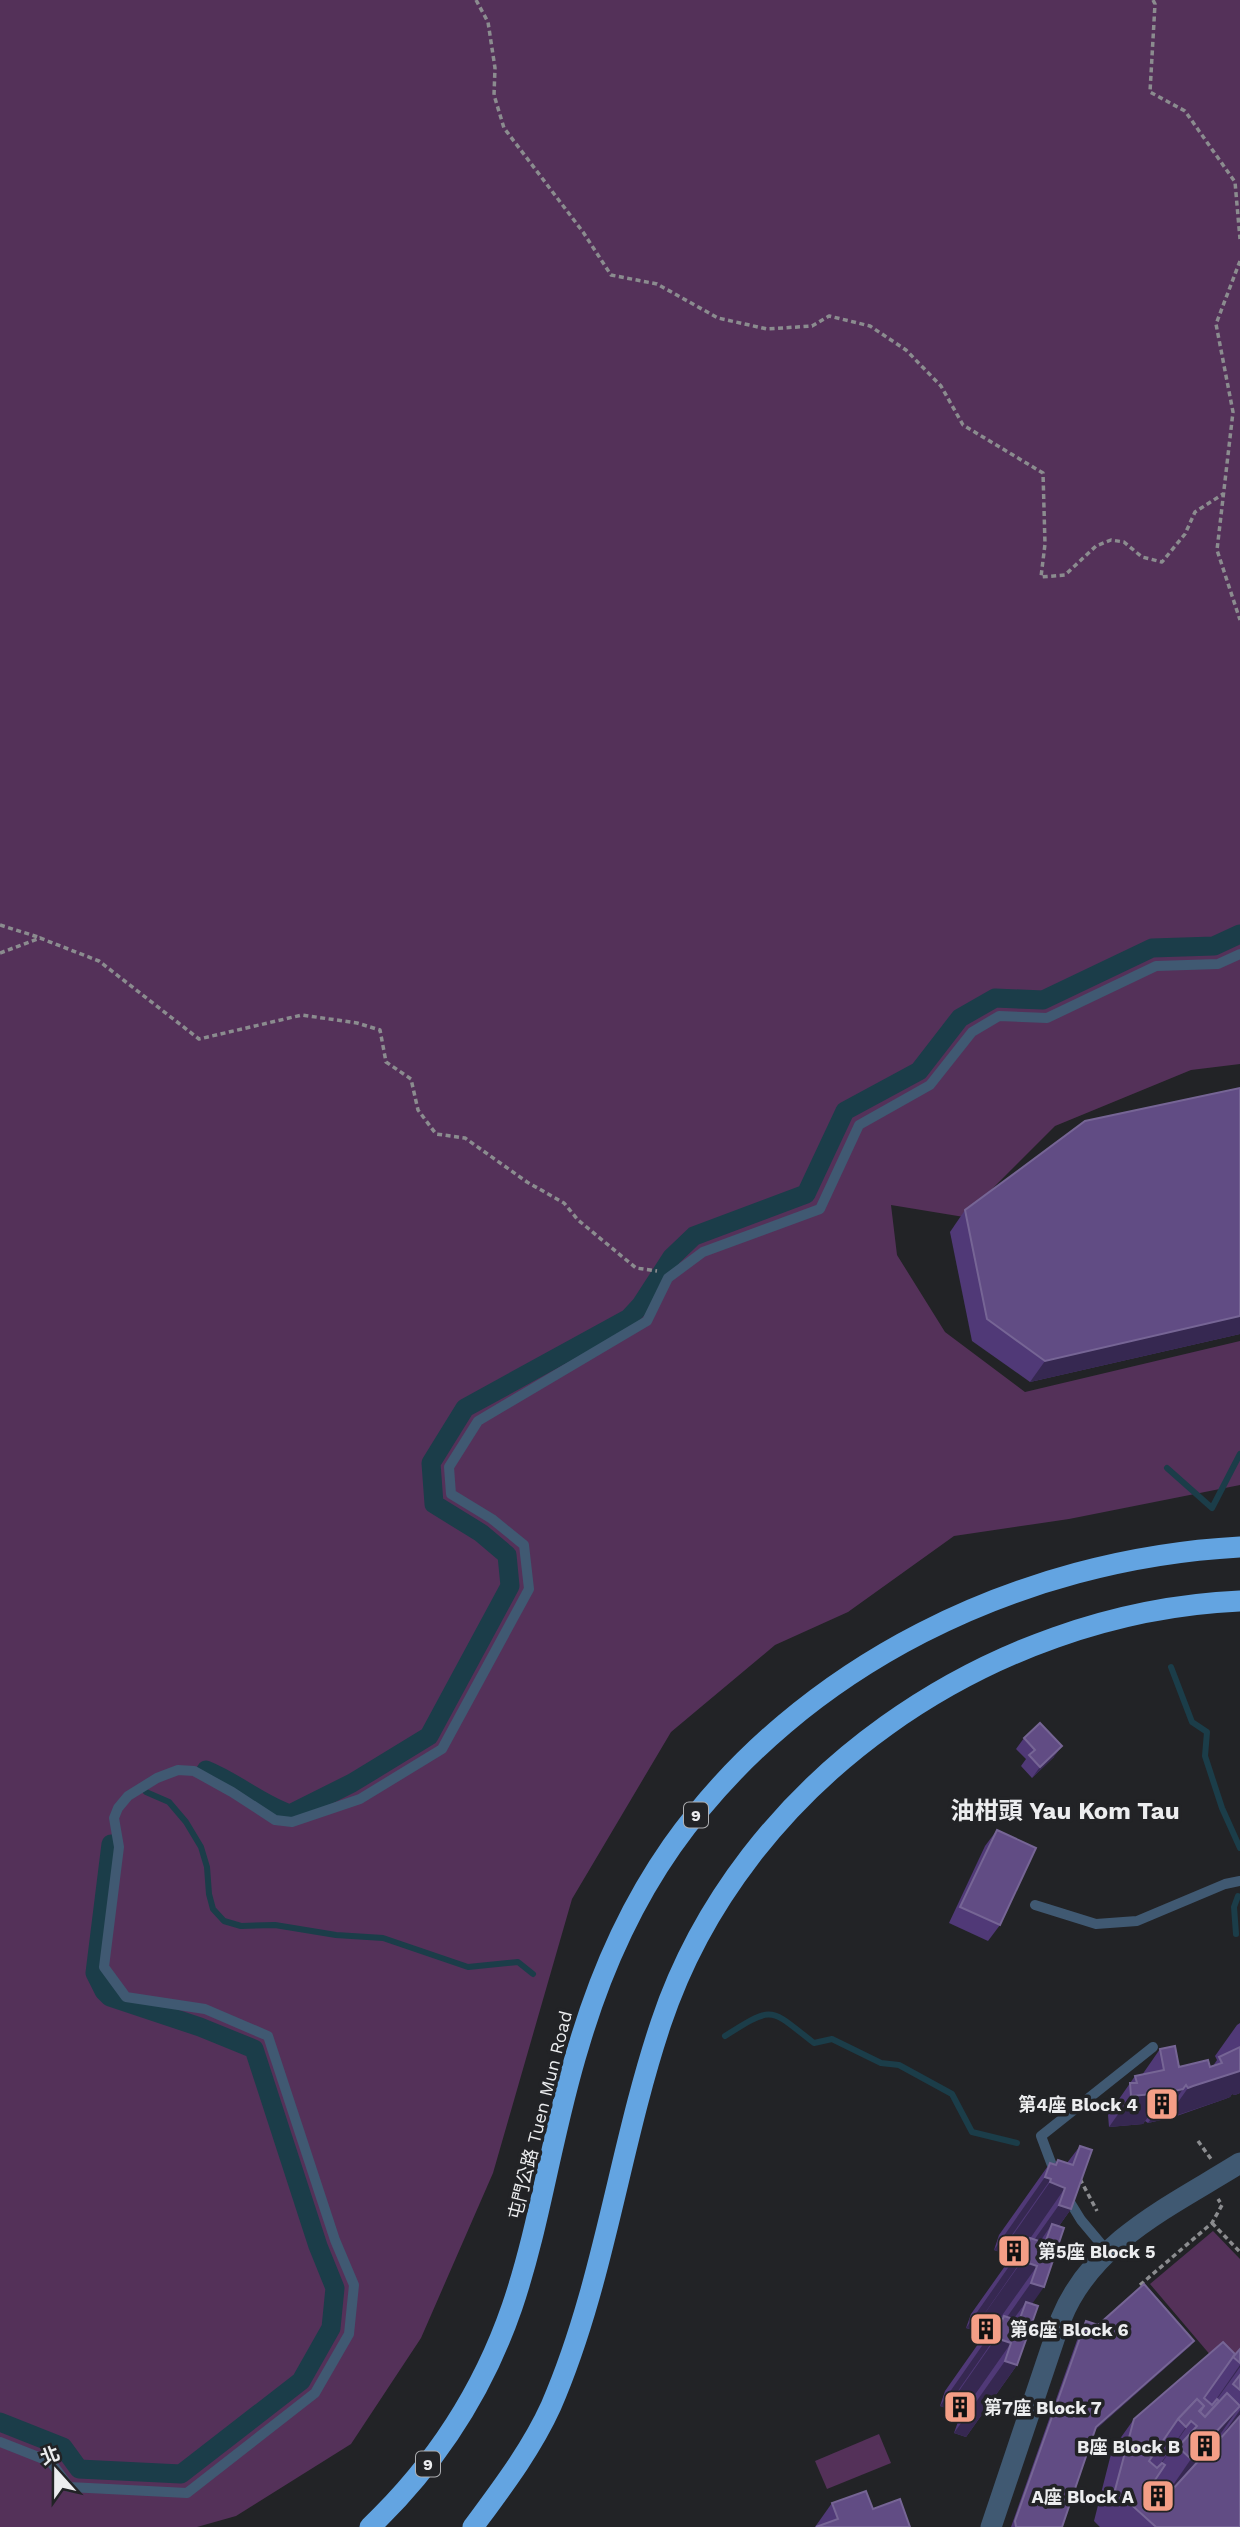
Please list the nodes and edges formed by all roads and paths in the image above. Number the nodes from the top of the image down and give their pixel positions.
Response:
1 (476, 0) edge
2 (1153, 0) edge
3 (1240, 239) edge
4 (1240, 261) edge
5 (1223, 494) junction
6 (1240, 620) edge
7 (0, 925) edge
8 (40, 938) junction
9 (0, 953) edge
10 (1240, 954) edge
11 (652, 1269) dead end
12 (1240, 1547) edge
13 (1240, 1601) edge
14 (1240, 1881) edge
15 (1035, 1905) dead end
16 (1153, 2048) dead end
17 (1198, 2141) dead end
18 (1240, 2163) edge
19 (1214, 2164) dead end
20 (1079, 2175) edge
21 (1217, 2199) dead end
22 (1097, 2211) dead end
23 (1212, 2223) junction
24 (1107, 2251) junction
25 (1240, 2252) edge
26 (1140, 2286) edge
27 (0, 2441) edge
28 (370, 2527) edge
29 (473, 2527) edge
30 (991, 2527) edge

1 - 5 path
2 - 3 path
4 - 5 path
5 - 6 path
7 - 8 path
8 - 9 path
8 - 11 path
10 - 27 lane
12 - 28 highway, 屯門公路 Tuen Mun Road / 9
13 - 29 highway
14 - 15 lane
16 - 24 lane
17 - 19 path
18 - 24 street
20 - 22 path
21 - 23 path
23 - 25 path
23 - 26 path
24 - 30 street

